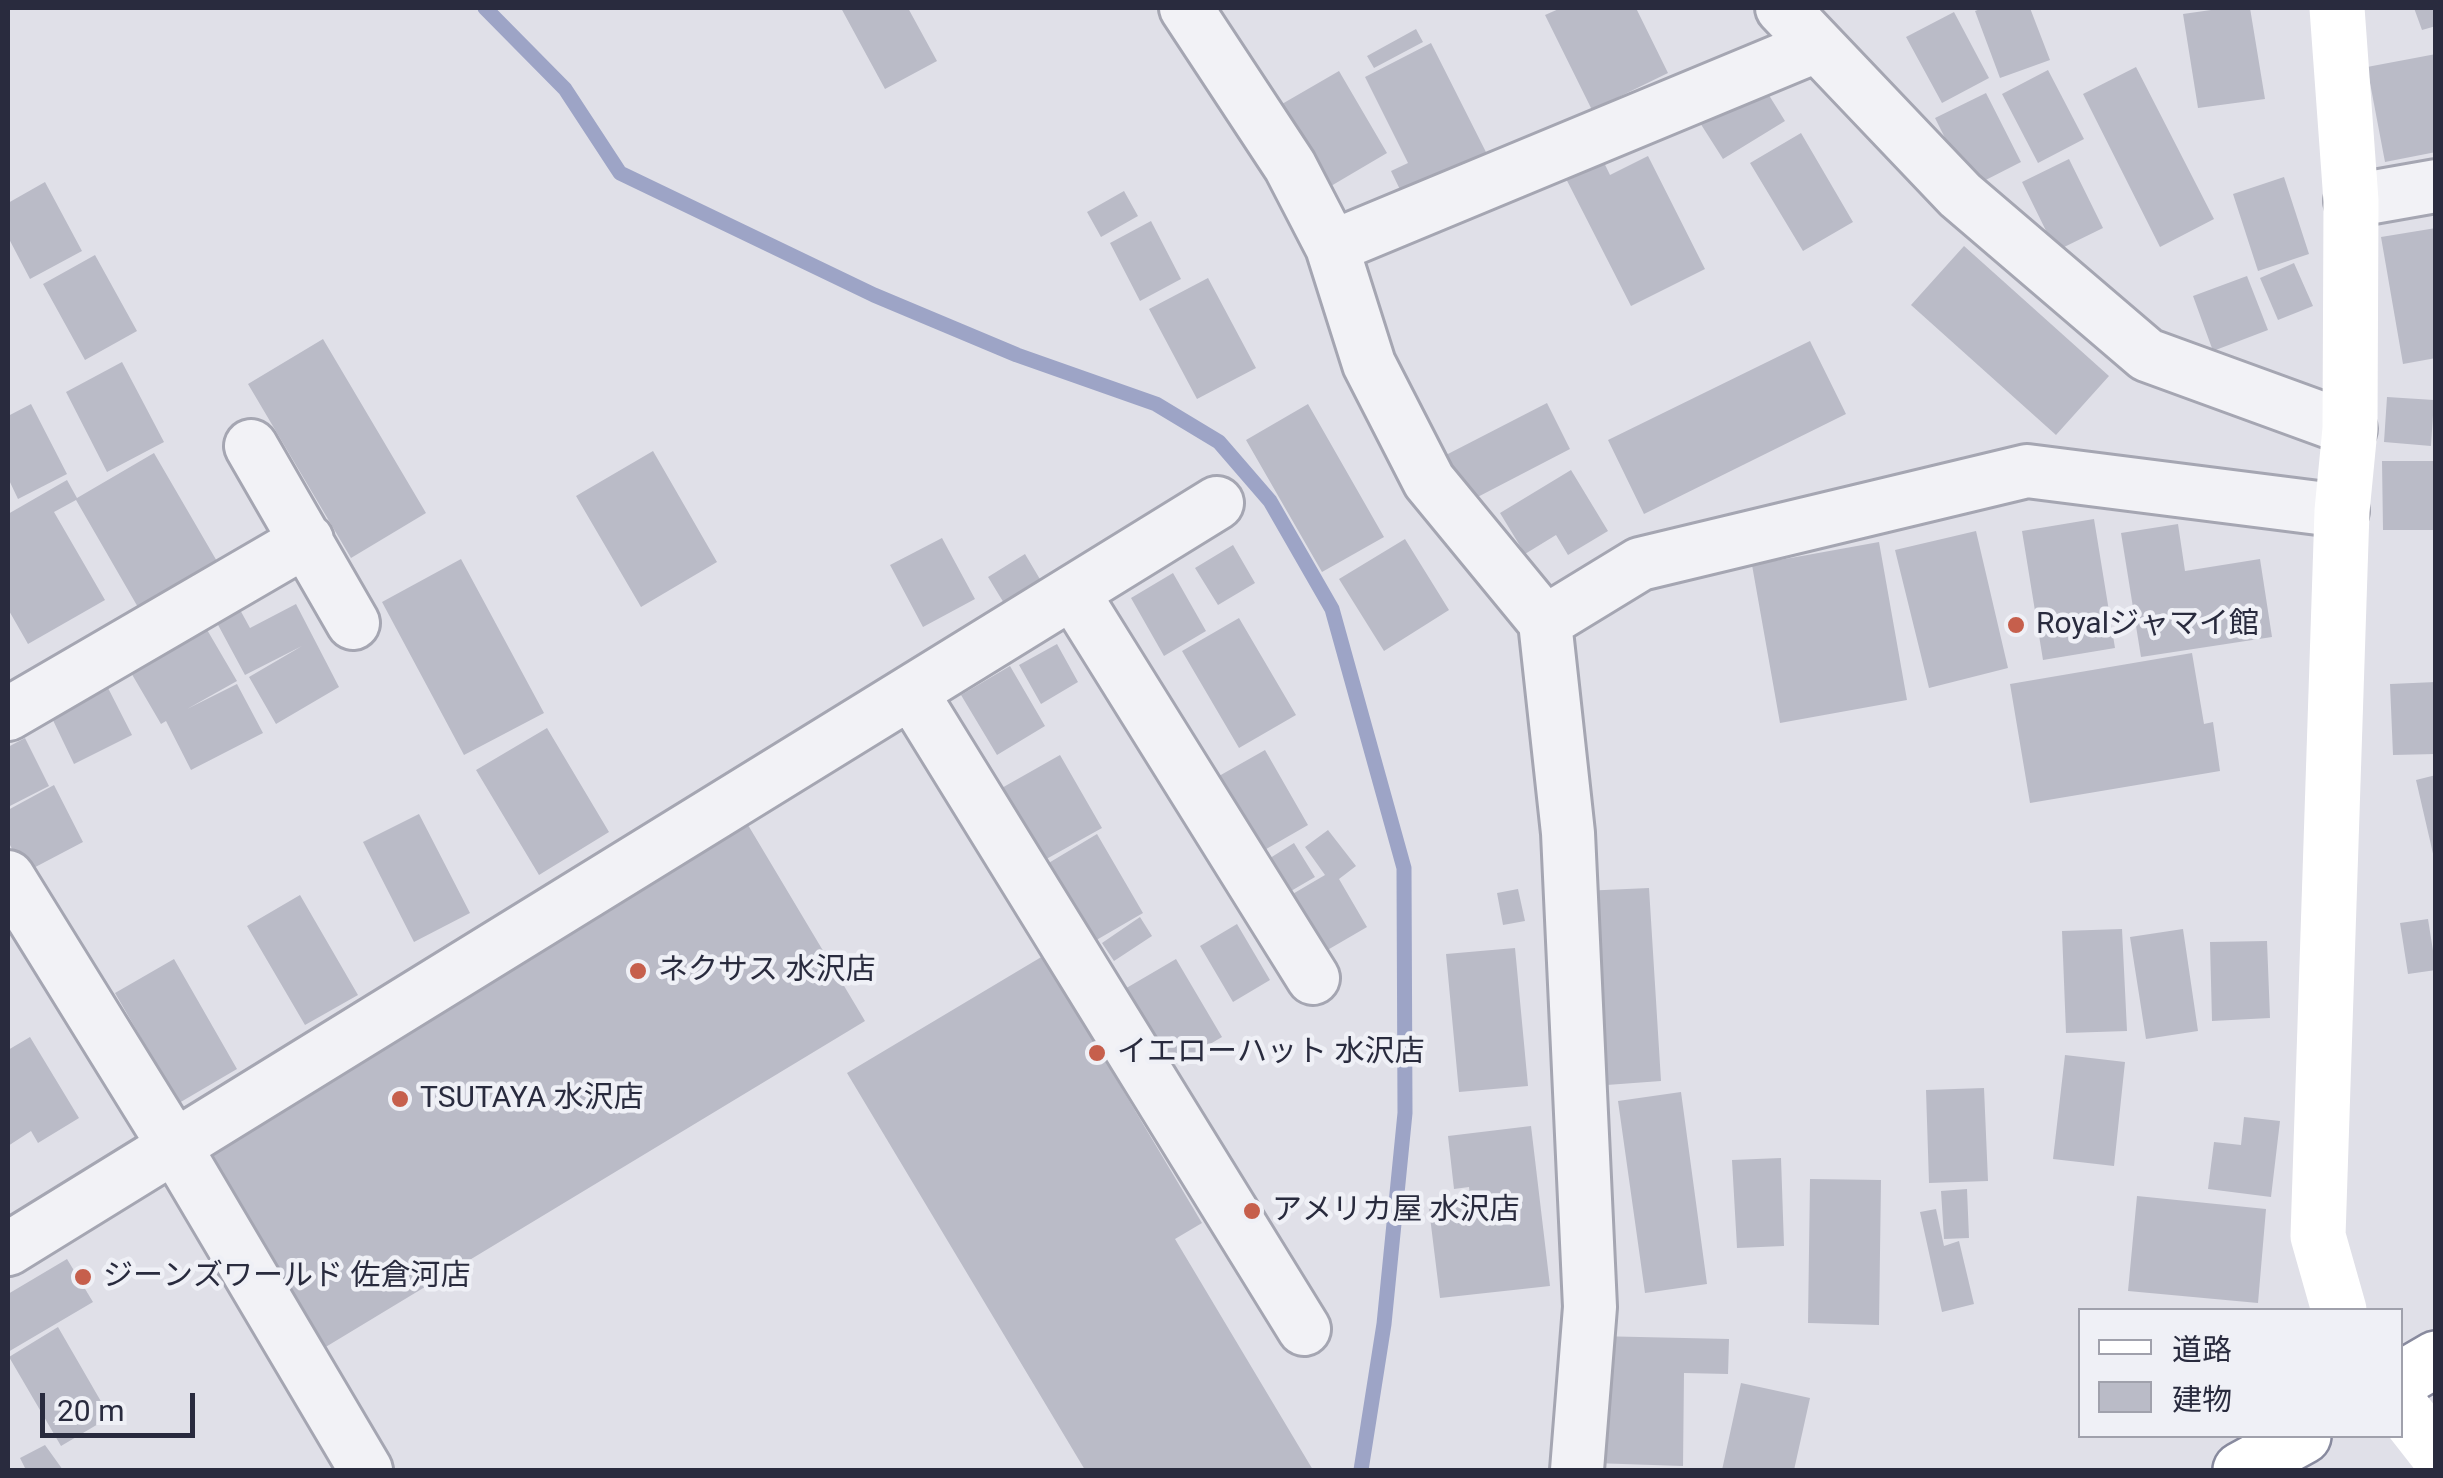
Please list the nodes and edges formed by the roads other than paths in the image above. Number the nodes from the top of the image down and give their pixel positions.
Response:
1 (1186, 8) edge
2 (1782, 8) edge
3 (2336, 8) edge
4 (1816, 46) junction
5 (2436, 186) edge
6 (2352, 201) junction
7 (1332, 247) junction
8 (2350, 429) junction
9 (251, 446) dead end
10 (1217, 503) dead end
11 (2342, 511) junction
12 (307, 540) junction
13 (1073, 593) junction
14 (353, 622) dead end
15 (1545, 622) junction
16 (911, 692) junction
17 (8, 714) edge
18 (10, 888) edge
19 (1313, 978) dead end
20 (175, 1148) junction
21 (8, 1248) edge
22 (2338, 1308) edge
23 (1304, 1329) dead end
24 (2436, 1360) edge
25 (2403, 1378) edge
26 (2403, 1410) edge
27 (2300, 1438) edge
28 (2436, 1452) edge
29 (2249, 1468) edge
30 (366, 1470) edge
31 (1577, 1470) edge

1 - 7 street
2 - 4 street
3 - 6 main road
4 - 7 street
4 - 8 street
5 - 6 street
6 - 8 main road
7 - 15 street
8 - 11 main road
9 - 12 street
10 - 13 street
11 - 15 street
11 - 22 main road
12 - 14 street
12 - 17 street
13 - 16 street
13 - 19 street
15 - 31 street
16 - 20 street
16 - 23 street
18 - 20 street
20 - 21 street
20 - 30 street
24 - 25 main road
26 - 28 main road
27 - 29 main road

